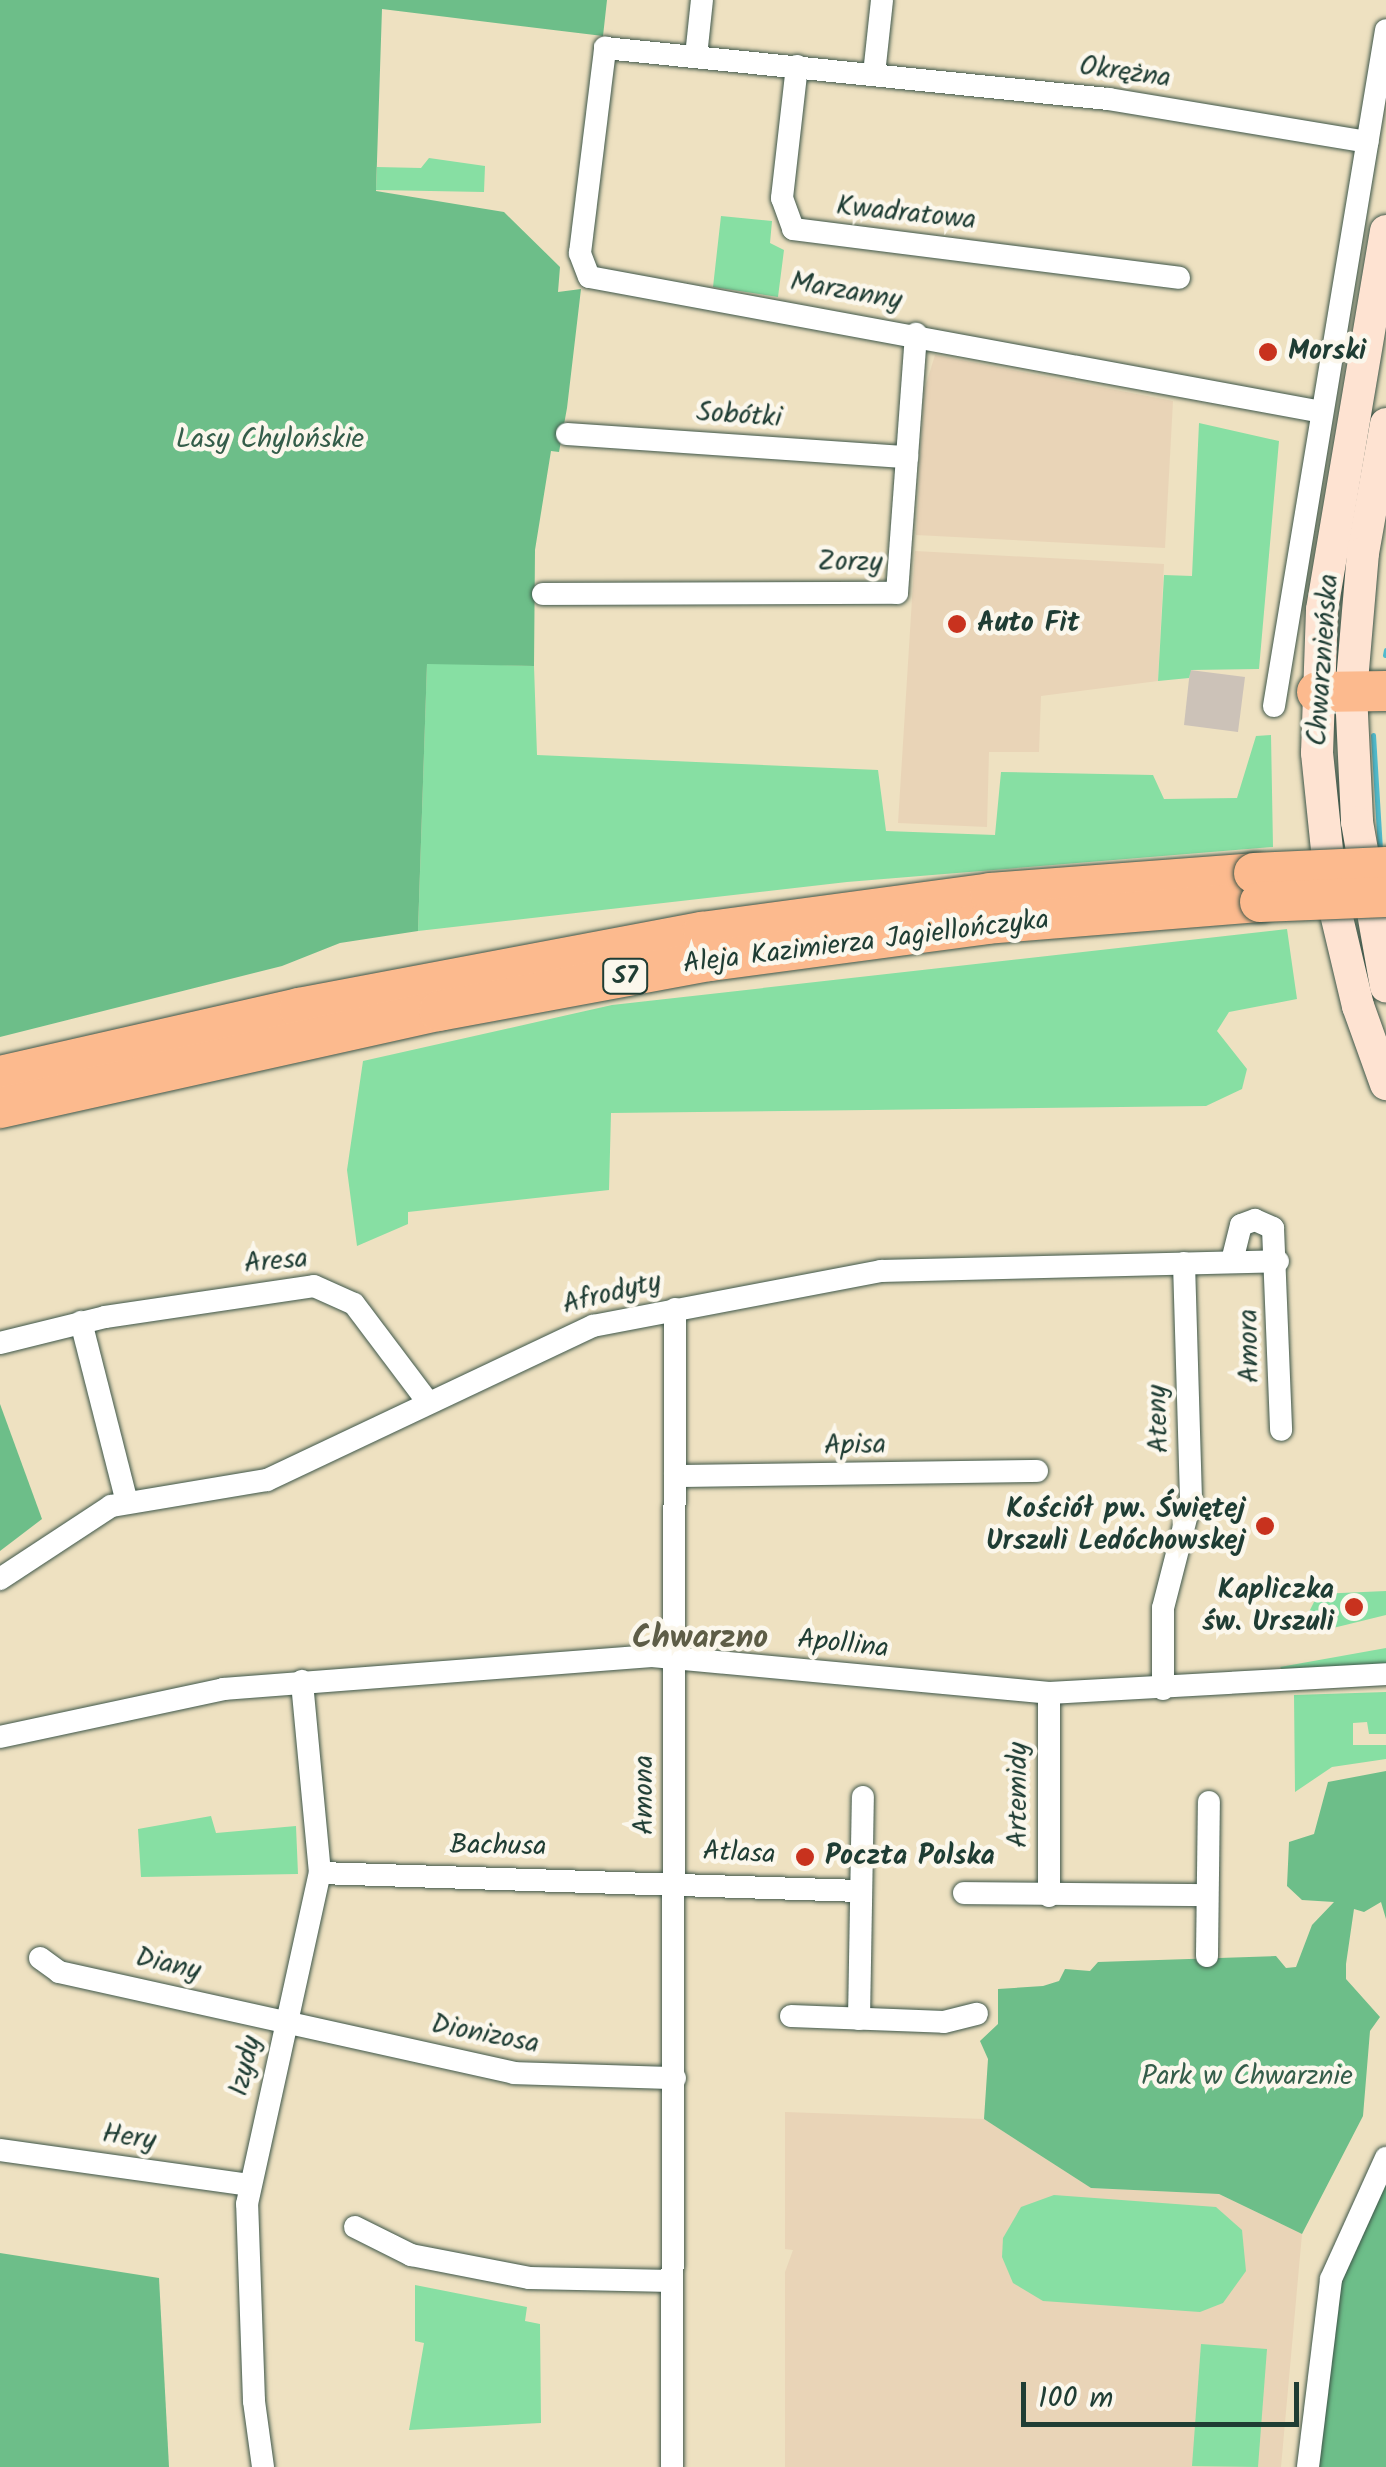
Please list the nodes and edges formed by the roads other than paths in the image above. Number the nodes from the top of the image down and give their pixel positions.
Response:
1 (702, 0) edge
2 (882, 0) edge
3 (1386, 30) edge
4 (604, 48) joint
5 (696, 56) junction
6 (797, 66) junction
7 (874, 74) junction
8 (1367, 142) junction
9 (1386, 231) edge
10 (1179, 278) dead end
11 (916, 334) junction
12 (1322, 412) junction
13 (1386, 424) edge
14 (567, 434) dead end
15 (907, 457) junction
16 (543, 594) dead end
17 (1351, 692) edge
18 (1274, 706) dead end
19 (1386, 867) edge
20 (1257, 888) junction
21 (1386, 897) edge
22 (1386, 986) edge
23 (0, 1076) edge
24 (1386, 1084) edge
25 (0, 1108) edge
26 (1232, 1261) junction
27 (1278, 1261) junction
28 (1184, 1262) junction
29 (675, 1309) junction
30 (81, 1322) junction
31 (0, 1343) edge
32 (426, 1402) junction
33 (1281, 1430) dead end
34 (1036, 1471) dead end
35 (675, 1476) junction
36 (127, 1502) junction
37 (0, 1579) edge
38 (675, 1657) junction
39 (1386, 1674) edge
40 (302, 1681) junction
41 (1163, 1689) junction
42 (1050, 1693) junction
43 (0, 1738) edge
44 (863, 1797) dead end
45 (1209, 1802) dead end
46 (320, 1873) junction
47 (675, 1881) junction
48 (860, 1890) junction
49 (964, 1893) dead end
50 (1208, 1895) junction
51 (1049, 1896) junction
52 (1208, 1956) dead end
53 (40, 1958) dead end
54 (976, 2014) dead end
55 (791, 2016) dead end
56 (859, 2019) junction
57 (287, 2023) junction
58 (674, 2078) junction
59 (0, 2150) edge
60 (1386, 2158) edge
61 (249, 2184) junction
62 (354, 2227) dead end
63 (672, 2281) junction
64 (263, 2467) edge
65 (672, 2467) edge
66 (1308, 2467) edge

1 - 5 street
2 - 7 street
3 - 8 street, Chwarznieńska
4 - 5 street, Okrężna
4 - 11 street, Marzanny
5 - 6 street, Okrężna
6 - 7 street, Okrężna
6 - 10 street, Kwadratowa
7 - 8 street, Okrężna
8 - 12 street, Chwarznieńska
9 - 17 main road, Chwarznieńska
11 - 12 street, Marzanny
11 - 15 street, Zorzy
12 - 18 street, Chwarznieńska
13 - 17 main road, Chwarznieńska
14 - 15 street, Sobótki
15 - 16 street, Zorzy
17 - 22 main road, Chwarznieńska
17 - 24 main road, Chwarznieńska
19 - 20 highway, Aleja Kazimierza Jagiellończyka / S7, bridge
20 - 21 highway, Aleja Kazimierza Jagiellończyka / S7, bridge
20 - 23 highway, Aleja Kazimierza Jagiellończyka / S7
20 - 25 highway, Aleja Kazimierza Jagiellończyka / S7
26 - 27 street, Afrodyty
26 - 27 street
26 - 28 street, Afrodyty
27 - 33 street, Amora
28 - 29 street, Afrodyty
28 - 41 street, Ateny
29 - 32 street, Afrodyty
29 - 35 street, Amona
30 - 31 street, Aresa
30 - 32 street, Aresa
30 - 36 street
32 - 36 street, Afrodyty
34 - 35 street, Apisa
35 - 38 street, Amona
36 - 37 street, Afrodyty
38 - 40 street, Apollina
38 - 42 street, Apollina
38 - 47 street, Amona
39 - 41 street, Apollina
40 - 43 street, Apollina
40 - 46 street, Izydy
41 - 42 street, Apollina
42 - 51 street, Artemidy
44 - 48 street
45 - 50 street
46 - 47 street, Bachusa
46 - 57 street, Izydy
47 - 48 street, Atlasa
47 - 58 street, Amona
48 - 56 street
49 - 51 street
50 - 51 street
50 - 52 street
53 - 57 street, Diany
54 - 56 street
55 - 56 street
57 - 58 street, Dionizosa
57 - 61 street, Izydy
58 - 63 street, Amona
59 - 61 street, Hery
60 - 66 street
61 - 64 street, Izydy
62 - 63 street
63 - 65 street, Amona

